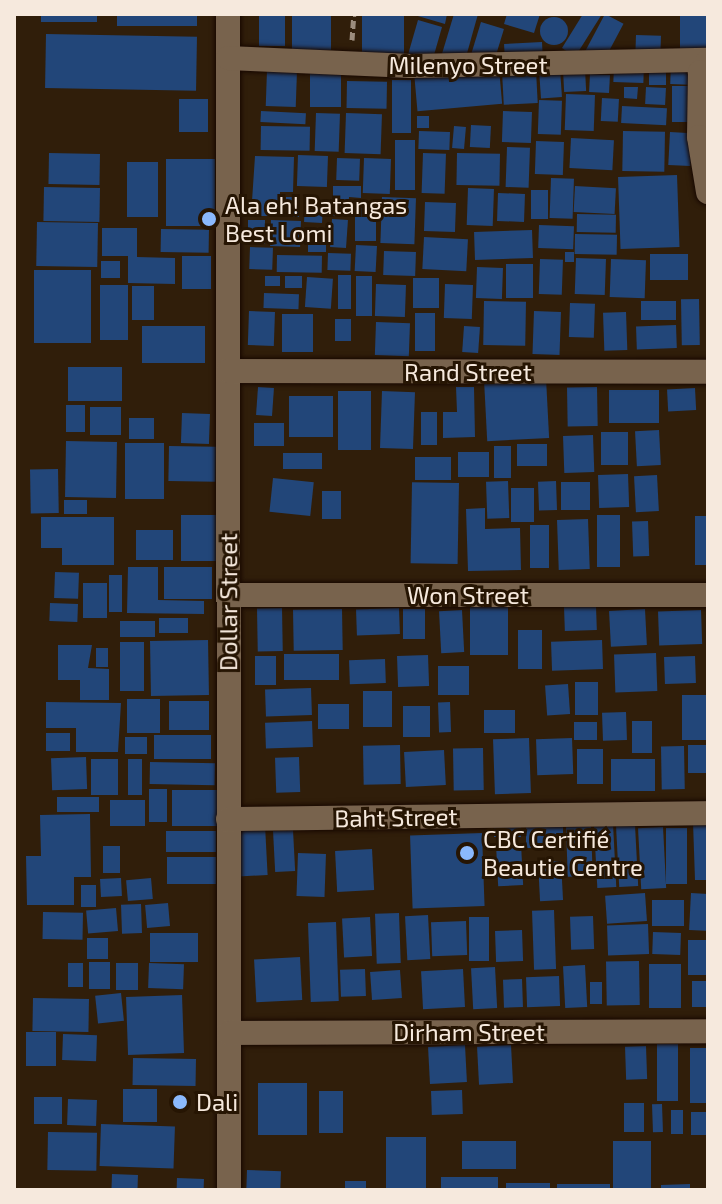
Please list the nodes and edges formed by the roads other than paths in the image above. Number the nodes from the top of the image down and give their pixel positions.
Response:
1 (228, 14) edge
2 (228, 58) junction
3 (708, 60) edge
4 (708, 192) edge
5 (228, 371) junction
6 (708, 372) edge
7 (229, 595) junction
8 (708, 595) edge
9 (708, 813) edge
10 (228, 819) junction
11 (708, 1031) edge
12 (229, 1033) junction
13 (229, 1190) edge

1 - 2 street, Dollar Street
2 - 3 street, Milenyo Street
2 - 5 street, Dollar Street
3 - 4 street
5 - 6 street, Rand Street
5 - 7 street, Dollar Street
7 - 8 street, Won Street
7 - 10 street, Dollar Street
9 - 10 street, Baht Street
10 - 12 street, Dollar Street
11 - 12 street, Dirham Street
12 - 13 street, Dollar Street

